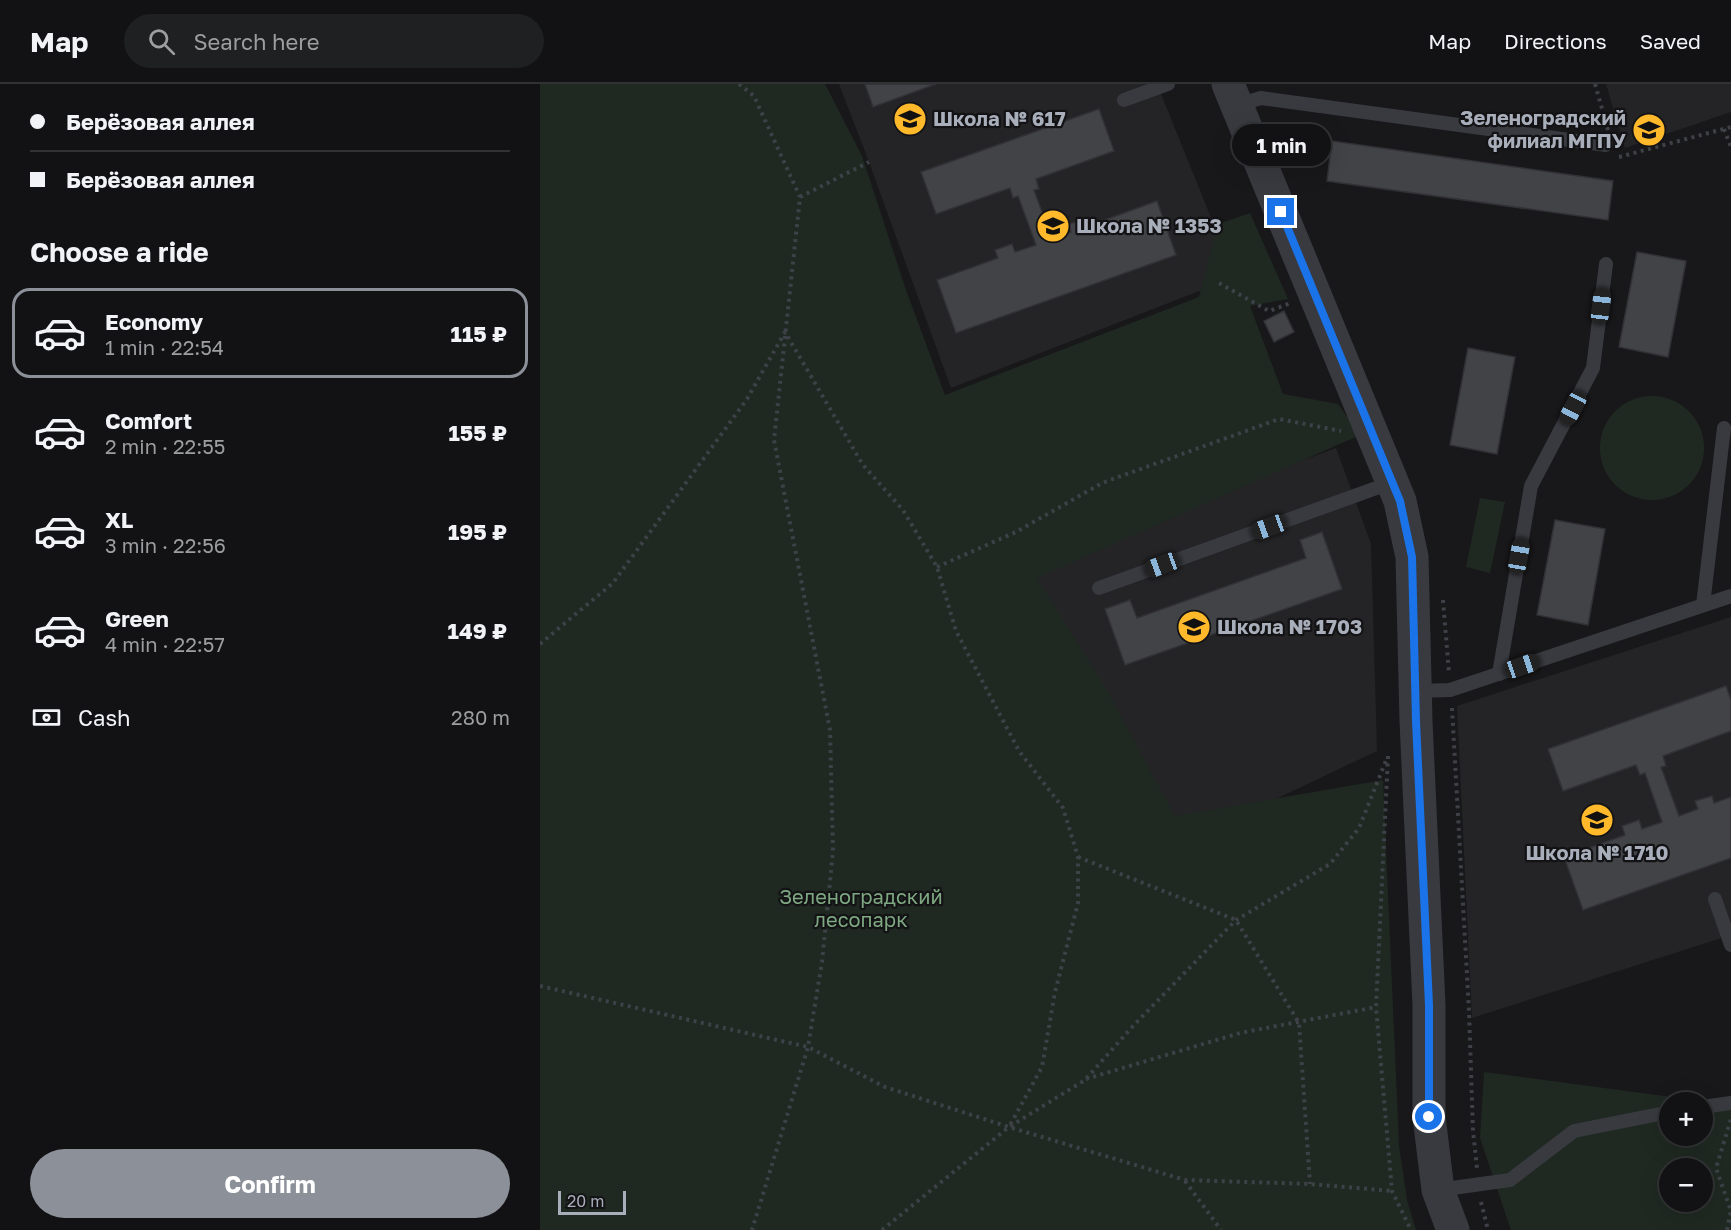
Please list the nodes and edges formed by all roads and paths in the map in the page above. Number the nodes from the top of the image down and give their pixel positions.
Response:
1 (739, 84) edge
2 (1168, 84) edge
3 (1595, 84) edge
4 (1233, 95) edge
5 (1124, 100) dead end
6 (1731, 126) edge
7 (1724, 129) junction
8 (1610, 144) junction
9 (1731, 147) edge
10 (869, 162) dead end
11 (800, 197) junction
12 (1606, 264) dead end
13 (1219, 283) dead end
14 (1295, 301) dead end
15 (785, 332) junction
16 (1724, 428) dead end
17 (1350, 433) dead end
18 (1393, 482) junction
19 (937, 567) junction
20 (1099, 588) dead end
21 (1731, 596) edge
22 (1703, 605) junction
23 (540, 644) edge
24 (1499, 674) junction
25 (1450, 690) junction
26 (1417, 691) junction
27 (1078, 856) junction
28 (1715, 899) dead end
29 (1236, 920) junction
30 (1731, 945) edge
31 (540, 986) edge
32 (1376, 1007) junction
33 (1299, 1023) junction
34 (808, 1047) junction
35 (1085, 1080) junction
36 (1731, 1102) edge
37 (1713, 1105) edge
38 (1659, 1114) edge
39 (1731, 1118) edge
40 (1009, 1127) junction
41 (1185, 1180) junction
42 (1310, 1184) junction
43 (1479, 1184) junction
44 (1438, 1190) junction
45 (1392, 1191) junction
46 (752, 1230) edge
47 (882, 1230) edge
48 (1221, 1230) edge
49 (1411, 1230) edge
50 (1453, 1230) edge
51 (1488, 1230) edge
52 (1727, 1230) edge

1 - 11 path
2 - 5 lane
3 - 8 path
4 - 8 lane
4 - 18 street
6 - 7 path
7 - 8 path
7 - 9 path
10 - 11 path
11 - 15 path
12 - 24 lane
13 - 14 path
15 - 19 path
15 - 23 path
15 - 34 path
16 - 22 lane
17 - 19 path
18 - 20 lane
18 - 26 street
19 - 27 path
21 - 22 lane
22 - 24 lane
24 - 25 lane
25 - 26 lane
25 - 43 path
26 - 44 street
27 - 29 path
27 - 40 path
28 - 30 lane
29 - 32 path
29 - 33 path
29 - 35 path
31 - 34 path
32 - 33 path
32 - 45 path
33 - 35 path
33 - 42 path
34 - 40 path
34 - 46 path
35 - 40 path
36 - 37 lane
38 - 43 lane
39 - 52 path
40 - 41 path
40 - 47 path
41 - 42 path
41 - 48 path
42 - 45 path
43 - 44 lane
43 - 51 path
44 - 50 street
45 - 49 path

